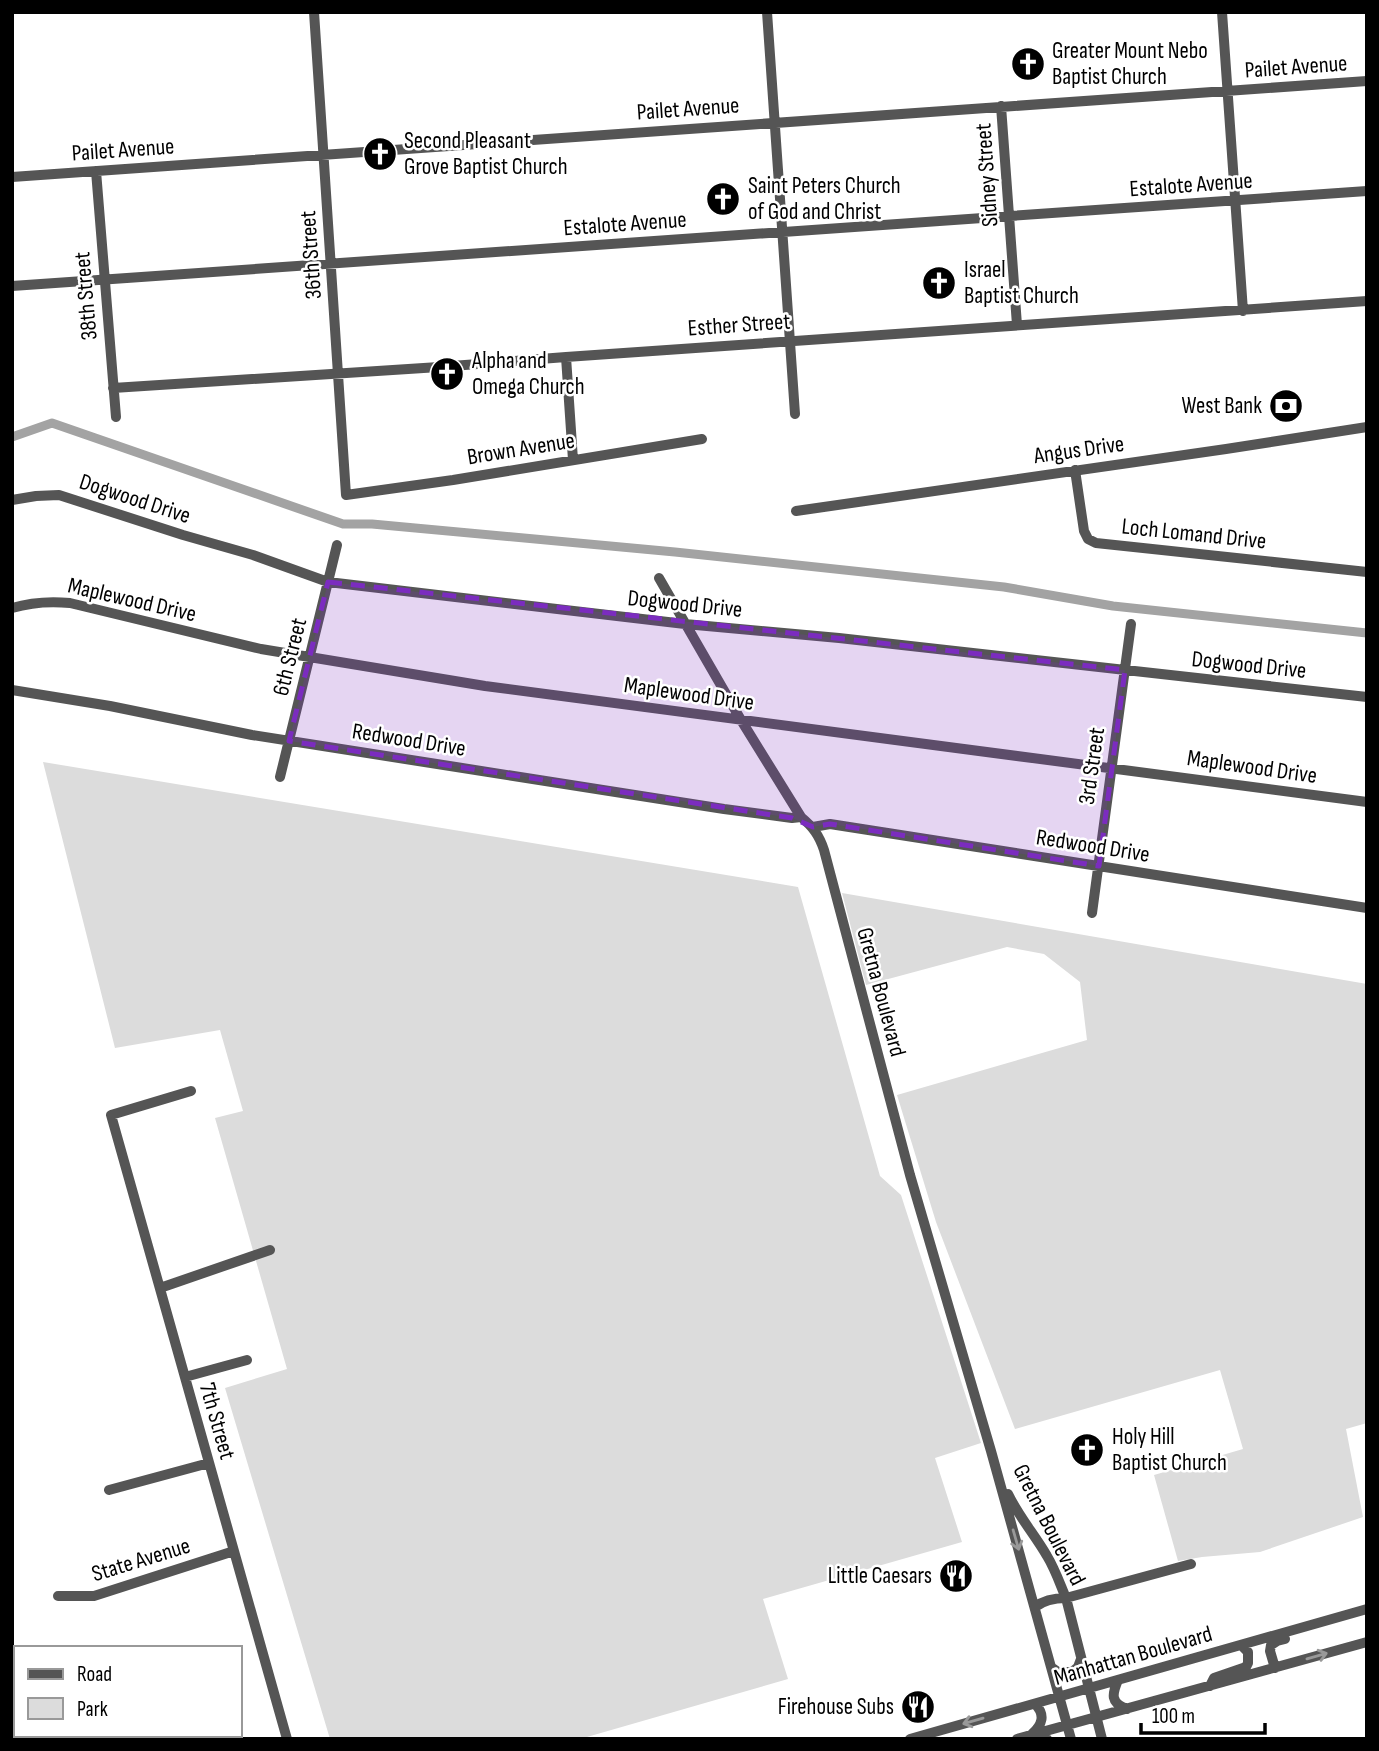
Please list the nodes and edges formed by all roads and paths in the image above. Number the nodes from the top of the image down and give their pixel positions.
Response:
1 (314, 12) edge
2 (768, 12) edge
3 (1222, 12) edge
4 (1367, 81) edge
5 (1227, 91) junction
6 (1002, 106) junction
7 (774, 122) junction
8 (323, 155) junction
9 (96, 171) junction
10 (12, 177) edge
11 (1367, 191) edge
12 (1235, 201) junction
13 (1009, 217) junction
14 (783, 232) junction
15 (331, 265) junction
16 (104, 280) junction
17 (12, 286) edge
18 (1367, 301) edge
19 (1243, 311) junction
20 (1017, 326) junction
21 (790, 341) junction
22 (566, 357) junction
23 (337, 374) junction
24 (113, 388) junction
25 (795, 414) dead end
26 (116, 417) dead end
27 (1367, 427) edge
28 (702, 439) dead end
29 (573, 460) junction
30 (1075, 470) junction
31 (346, 495) joint
32 (12, 500) edge
33 (796, 511) dead end
34 (337, 545) dead end
35 (1367, 572) edge
36 (659, 578) dead end
37 (328, 582) junction
38 (12, 608) edge
39 (685, 624) junction
40 (1131, 624) dead end
41 (309, 656) junction
42 (1125, 670) junction
43 (12, 690) edge
44 (1367, 697) edge
45 (741, 720) junction
46 (289, 741) junction
47 (1112, 768) junction
48 (280, 777) dead end
49 (1367, 802) edge
50 (801, 817) junction
51 (813, 827) junction
52 (1099, 866) junction
53 (1367, 908) edge
54 (1092, 913) dead end
55 (191, 1091) dead end
56 (270, 1250) dead end
57 (160, 1288) junction
58 (247, 1360) dead end
59 (185, 1377) junction
60 (991, 1451) junction
61 (209, 1463) junction
62 (109, 1490) dead end
63 (234, 1551) junction
64 (1191, 1564) dead end
65 (58, 1596) dead end
66 (1066, 1598) junction
67 (1035, 1607) junction
68 (1367, 1609) edge
69 (1323, 1622) junction
70 (1367, 1642) edge
71 (1241, 1645) junction
72 (1081, 1659) junction
73 (1051, 1667) junction
74 (1275, 1668) junction
75 (1118, 1680) junction
76 (1210, 1686) junction
77 (1089, 1688) junction
78 (1058, 1697) junction
79 (1035, 1704) junction
80 (1127, 1709) junction
81 (1097, 1718) junction
82 (1067, 1726) junction
83 (1032, 1734) junction
84 (287, 1739) edge
85 (910, 1739) edge
86 (1017, 1739) edge
87 (1047, 1739) edge
88 (1071, 1739) edge
89 (1102, 1739) edge

1 - 8 street, 36th Street
2 - 7 street
3 - 5 street
4 - 5 street, Pailet Avenue
5 - 6 street, Pailet Avenue
5 - 12 street
6 - 7 street, Pailet Avenue
6 - 13 street, Sidney Street
7 - 8 street, Pailet Avenue
7 - 14 street
8 - 9 street, Pailet Avenue
8 - 15 street, 36th Street
9 - 10 street, Pailet Avenue
9 - 16 street, 38th Street
11 - 12 street, Estalote Avenue
12 - 13 street, Estalote Avenue
12 - 19 street
13 - 14 street, Estalote Avenue
13 - 20 street, Sidney Street
14 - 15 street, Estalote Avenue
14 - 21 street
15 - 16 street, Estalote Avenue
15 - 23 street, 36th Street
16 - 17 street, Estalote Avenue
16 - 24 street, 38th Street
18 - 19 street, Esther Street
19 - 20 street, Esther Street
20 - 21 street, Esther Street
21 - 22 street, Esther Street
21 - 25 street
22 - 23 street, Esther Street
22 - 29 street
23 - 24 street, Esther Street
23 - 31 street, 36th Street
24 - 26 street, 38th Street
27 - 30 street, Angus Drive
28 - 29 street, Brown Avenue
29 - 31 street, Brown Avenue
30 - 33 street, Angus Drive
30 - 35 street, Loch Lomand Drive
32 - 37 street, Dogwood Drive
34 - 37 street, 6th Street
36 - 39 street, Gretna Boulevard
37 - 39 street, Dogwood Drive
37 - 41 street, 6th Street
38 - 41 street, Maplewood Drive
39 - 42 street, Dogwood Drive
39 - 45 street, Gretna Boulevard
40 - 42 street, 3rd Street
41 - 45 street, Maplewood Drive
41 - 46 street, 6th Street
42 - 44 street, Dogwood Drive
42 - 47 street, 3rd Street
43 - 46 street, Redwood Drive
45 - 47 street, Maplewood Drive
45 - 50 street, Gretna Boulevard
46 - 48 street, 6th Street
46 - 50 street, Redwood Drive
47 - 49 street, Maplewood Drive
47 - 52 street, 3rd Street
50 - 51 street, Gretna Boulevard
51 - 52 street, Redwood Drive
51 - 60 street, Gretna Boulevard
52 - 53 street, Redwood Drive
52 - 54 street, 3rd Street
55 - 57 street, 7th Street
56 - 57 street
57 - 59 street, 7th Street
58 - 59 street
59 - 61 street, 7th Street
60 - 66 street, Gretna Boulevard
60 -> 67 street, Gretna Boulevard
61 - 62 street
61 - 63 street, 7th Street
63 - 65 street, State Avenue
63 - 84 street, 7th Street
64 - 66 street
66 - 67 street
66 - 72 street, Gretna Boulevard
67 - 73 street, Gretna Boulevard
68 - 69 street, Manhattan Boulevard
69 - 71 street, Manhattan Boulevard
69 - 74 street
74 -> 70 street
71 - 75 street, Manhattan Boulevard
71 - 76 street
72 - 73 street
72 - 77 street, Gretna Boulevard
73 - 78 street, Gretna Boulevard
74 - 76 street
75 - 77 street, Manhattan Boulevard
75 - 80 street
76 - 80 street
77 - 78 street, Manhattan Boulevard
77 - 81 street, Gretna Boulevard
78 - 79 street, Manhattan Boulevard
78 - 82 street, Gretna Boulevard
79 - 83 street
79 -> 85 street, Manhattan Boulevard
80 - 81 street
81 - 82 street
81 - 89 street, Gretna Boulevard
82 - 83 street
82 - 88 street, Gretna Boulevard
83 - 86 street
83 - 87 street

